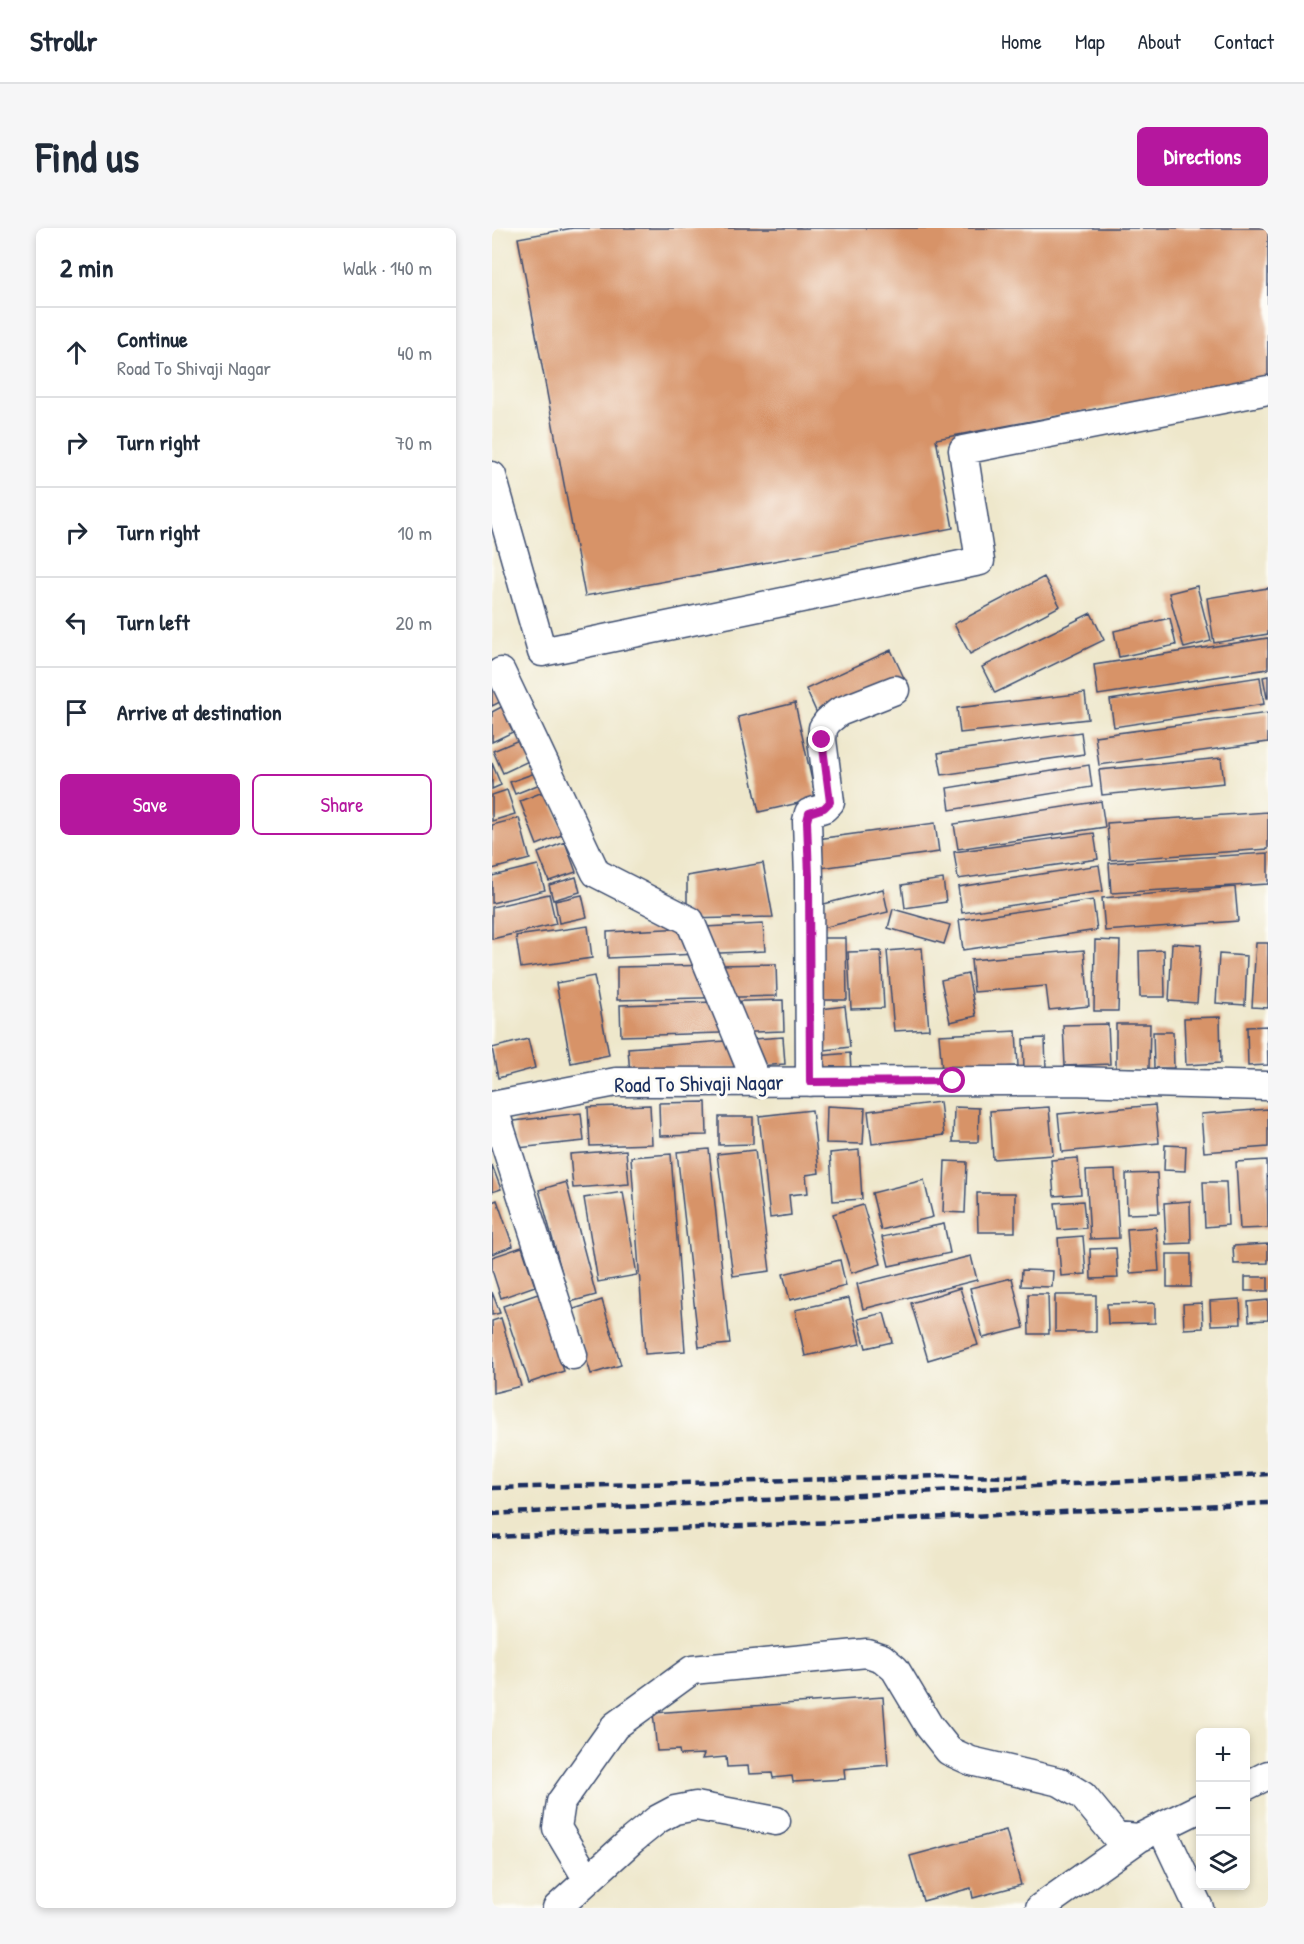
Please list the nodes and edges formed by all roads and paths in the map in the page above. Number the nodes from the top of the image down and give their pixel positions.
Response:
1 (1268, 390) edge
2 (492, 476) edge
3 (501, 672) dead end
4 (896, 690) dead end
5 (810, 1082) junction
6 (757, 1083) junction
7 (1268, 1086) edge
8 (492, 1106) edge
9 (573, 1355) dead end
10 (1268, 1774) edge
11 (1250, 1783) edge
12 (1196, 1810) edge
13 (776, 1821) dead end
14 (1150, 1833) junction
15 (588, 1880) junction
16 (557, 1908) edge
17 (1040, 1908) edge
18 (1199, 1908) edge

1 - 2 street
3 - 6 street
4 - 5 street
5 - 6 street, Road To Shivaji Nagar
5 - 7 street, Road To Shivaji Nagar
6 - 8 street, Road To Shivaji Nagar
8 - 9 street
10 - 11 street
12 - 14 street
13 - 15 street
14 - 15 street
14 - 17 street
14 - 18 street
15 - 16 street

